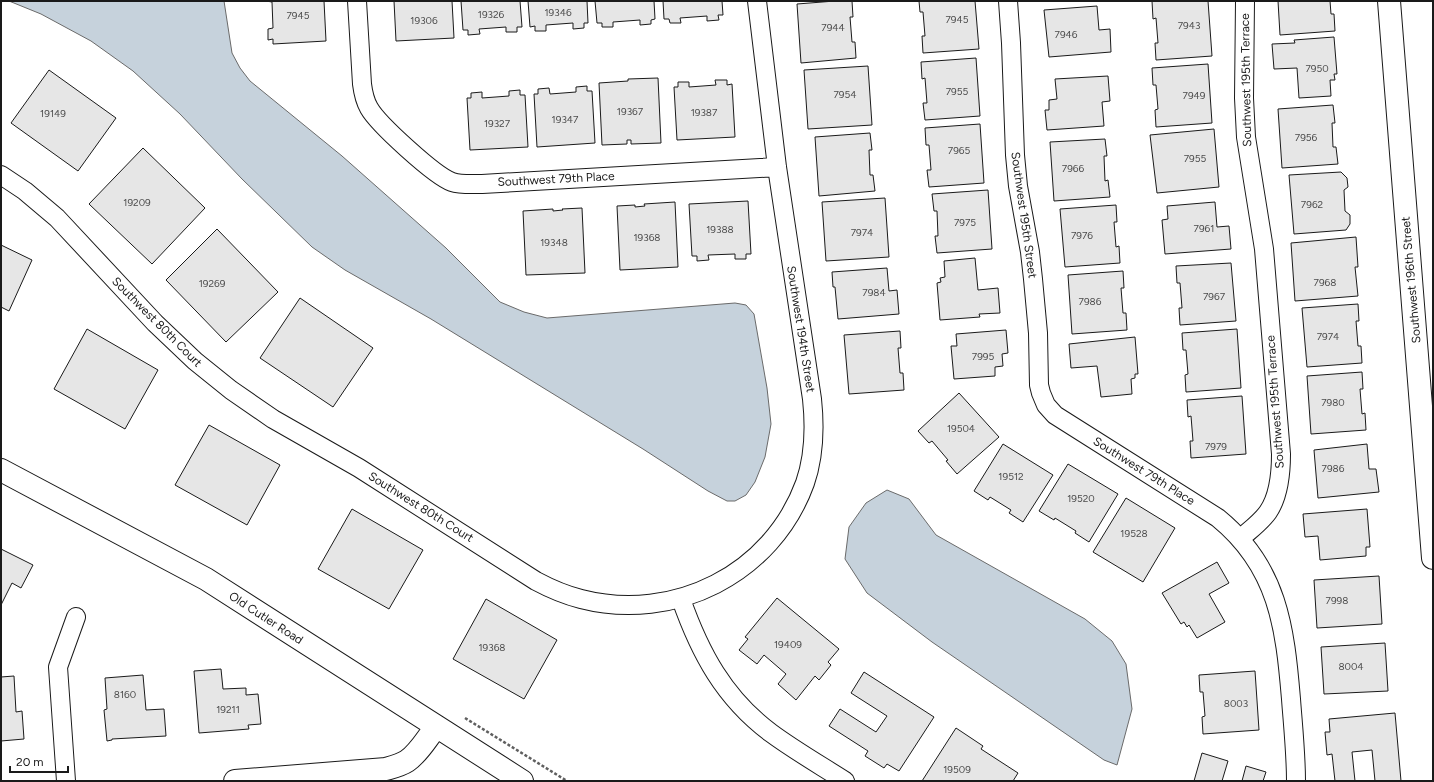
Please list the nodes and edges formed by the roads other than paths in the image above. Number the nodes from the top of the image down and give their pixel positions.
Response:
1 (357, 1) edge
2 (757, 1) edge
3 (1008, 1) edge
4 (1245, 1) edge
5 (1389, 1) edge
6 (777, 167) junction
7 (1, 175) edge
8 (1046, 404) joint
9 (1, 470) edge
10 (1241, 538) junction
11 (1433, 558) edge
12 (681, 599) junction
13 (76, 617) dead end
14 (436, 727) junction
15 (387, 775) edge
16 (358, 777) edge
17 (66, 781) edge
18 (235, 781) edge
19 (522, 781) edge
20 (845, 781) edge
21 (1296, 781) edge

1 - 6 street, Southwest 79th Place
2 - 6 street, Southwest 194th Street
3 - 8 street, Southwest 195th Street
4 - 10 street, Southwest 195th Terrace
5 - 11 street, Southwest 196th Street
6 - 12 street, Southwest 194th Street
7 - 12 street, Southwest 80th Court
8 - 10 street, Southwest 79th Place
9 - 14 street, Old Cutler Road
10 - 21 street
12 - 20 street
13 - 17 street
14 - 15 street
14 - 19 street, Old Cutler Road
15 - 16 street
16 - 18 street

